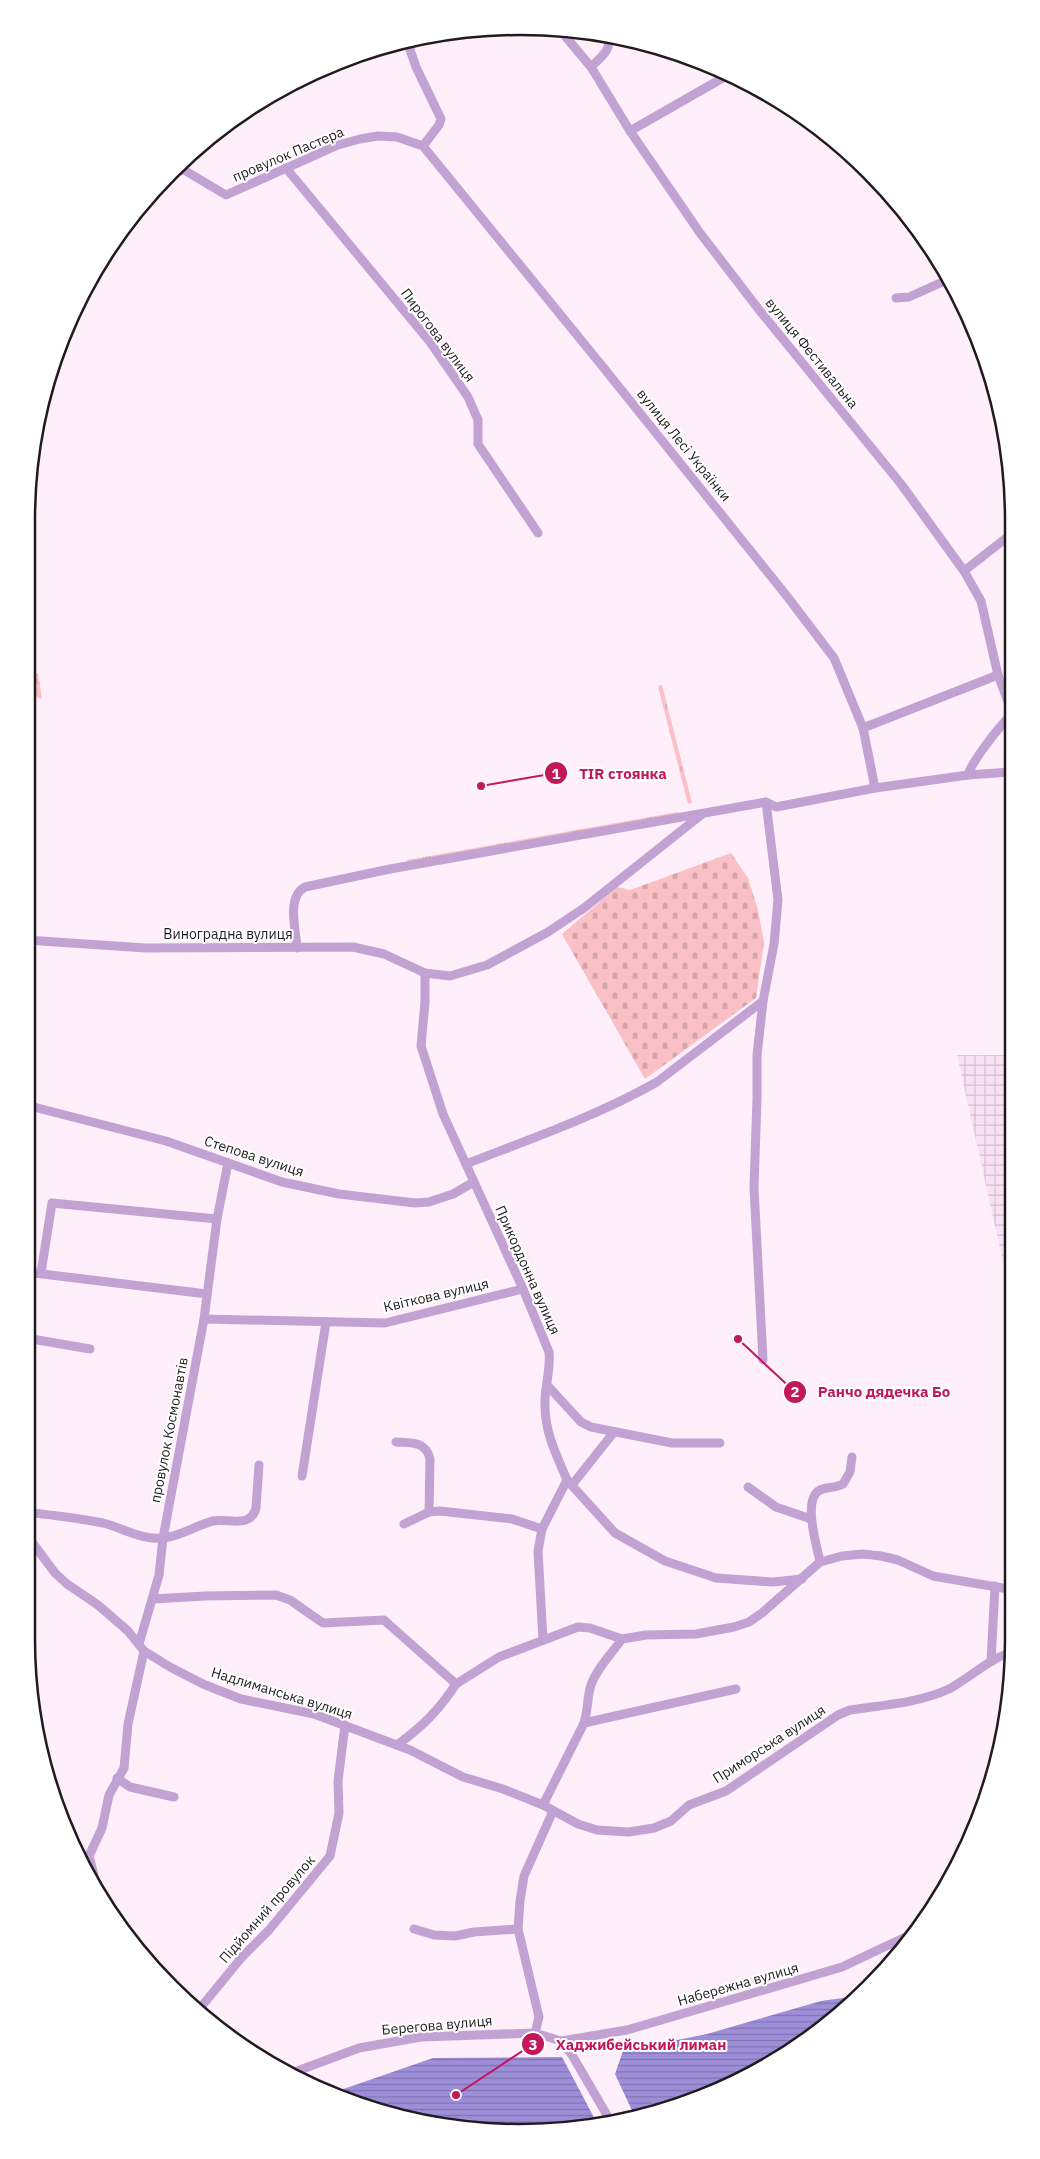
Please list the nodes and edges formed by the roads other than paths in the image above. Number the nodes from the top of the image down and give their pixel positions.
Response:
1 (566, 37) edge
2 (610, 43) edge
3 (409, 48) edge
4 (591, 66) junction
5 (721, 79) edge
6 (630, 130) junction
7 (423, 146) junction
8 (286, 168) junction
9 (184, 170) edge
10 (942, 282) edge
11 (896, 298) dead end
12 (538, 533) dead end
13 (1005, 539) edge
14 (964, 571) junction
15 (998, 676) junction
16 (1005, 694) edge
17 (1005, 720) edge
18 (863, 728) junction
19 (1005, 774) edge
20 (968, 775) junction
21 (875, 788) junction
22 (766, 802) junction
23 (702, 814) junction
24 (35, 941) edge
25 (298, 948) junction
26 (425, 973) junction
27 (763, 1001) junction
28 (35, 1107) edge
29 (228, 1163) junction
30 (466, 1164) junction
31 (474, 1182) junction
32 (217, 1219) junction
33 (35, 1273) edge
34 (41, 1274) junction
35 (523, 1289) junction
36 (207, 1294) junction
37 (204, 1319) junction
38 (326, 1322) junction
39 (35, 1340) edge
40 (90, 1349) dead end
41 (763, 1360) dead end
42 (547, 1385) junction
43 (614, 1432) junction
44 (396, 1442) dead end
45 (720, 1443) dead end
46 (852, 1457) dead end
47 (259, 1465) dead end
48 (302, 1476) dead end
49 (570, 1483) junction
50 (748, 1487) dead end
51 (429, 1512) junction
52 (35, 1513) edge
53 (811, 1519) junction
54 (404, 1524) dead end
55 (542, 1529) junction
56 (163, 1538) junction
57 (35, 1546) edge
58 (820, 1562) junction
59 (802, 1579) junction
60 (995, 1586) junction
61 (1005, 1588) edge
62 (153, 1599) junction
63 (622, 1639) junction
64 (543, 1640) junction
65 (141, 1648) junction
66 (1004, 1656) edge
67 (991, 1662) junction
68 (456, 1684) junction
69 (736, 1689) dead end
70 (584, 1723) junction
71 (344, 1726) junction
72 (397, 1745) junction
73 (118, 1778) junction
74 (174, 1797) dead end
75 (543, 1805) junction
76 (553, 1811) junction
77 (86, 1856) edge
78 (414, 1929) dead end
79 (518, 1929) junction
80 (901, 1939) edge
81 (202, 2006) edge
82 (535, 2033) junction
83 (561, 2041) junction
84 (298, 2070) edge
85 (608, 2116) edge

1 - 4 street, вулиця Фестивальна
2 - 4 street
3 - 7 street
4 - 6 street, вулиця Фестивальна
5 - 6 street
6 - 14 street, вулиця Фестивальна
7 - 8 street, провулок Пастера
7 - 18 street, вулиця Лесі Українки
8 - 9 street, провулок Пастера
8 - 12 street, Пирогова вулиця
10 - 11 street
13 - 14 street
14 - 15 street, вулиця Фестивальна
15 - 16 street, вулиця Фестивальна
15 - 18 street
17 - 20 street
18 - 21 street, вулиця Лесі Українки
19 - 20 street
20 - 21 street
21 - 22 street
22 - 23 street
22 - 27 street
23 - 25 street
23 - 26 street, Виноградна вулиця
24 - 25 street, Виноградна вулиця
25 - 26 street, Виноградна вулиця
26 - 30 street, Прикордонна вулиця
27 - 30 street
27 - 41 street
28 - 29 street, Степова вулиця
29 - 31 street, Степова вулиця
29 - 32 street, провулок Космонавтів
30 - 31 street, Прикордонна вулиця
31 - 35 street, Прикордонна вулиця
32 - 34 street
32 - 36 street, провулок Космонавтів
33 - 34 street
34 - 36 street
35 - 38 street, Квіткова вулиця
35 - 42 street, Прикордонна вулиця
36 - 37 street, провулок Космонавтів
37 - 38 street, Квіткова вулиця
37 - 56 street, провулок Космонавтів
38 - 48 street
39 - 40 street
42 - 43 street
42 - 49 street, Прикордонна вулиця
43 - 45 street
43 - 49 street
44 - 51 street
46 - 53 street
47 - 56 street
49 - 55 street
49 - 59 street, Прикордонна вулиця
50 - 53 street
51 - 54 street
51 - 55 street
52 - 56 street
53 - 58 street
55 - 64 street
56 - 62 street, провулок Космонавтів
57 - 65 street, Надлиманська вулиця
58 - 59 street
58 - 60 street
59 - 63 street
60 - 61 street
60 - 67 street
62 - 65 street, провулок Космонавтів
62 - 68 street
63 - 64 street
63 - 70 street
64 - 68 street
65 - 71 street, Надлиманська вулиця
65 - 73 street, провулок Космонавтів
66 - 67 street, Приморська вулиця
67 - 76 street, Приморська вулиця
68 - 72 street
69 - 70 street
70 - 75 street
71 - 72 street, Надлиманська вулиця
71 - 81 street, Підйомний провулок
72 - 75 street, Надлиманська вулиця
73 - 74 street
73 - 77 street, провулок Космонавтів
75 - 76 street, Приморська вулиця
76 - 79 street
78 - 79 street
79 - 82 street
80 - 83 street, Набережна вулиця
82 - 83 street, Берегова вулиця
82 - 84 street, Берегова вулиця
83 - 85 street

